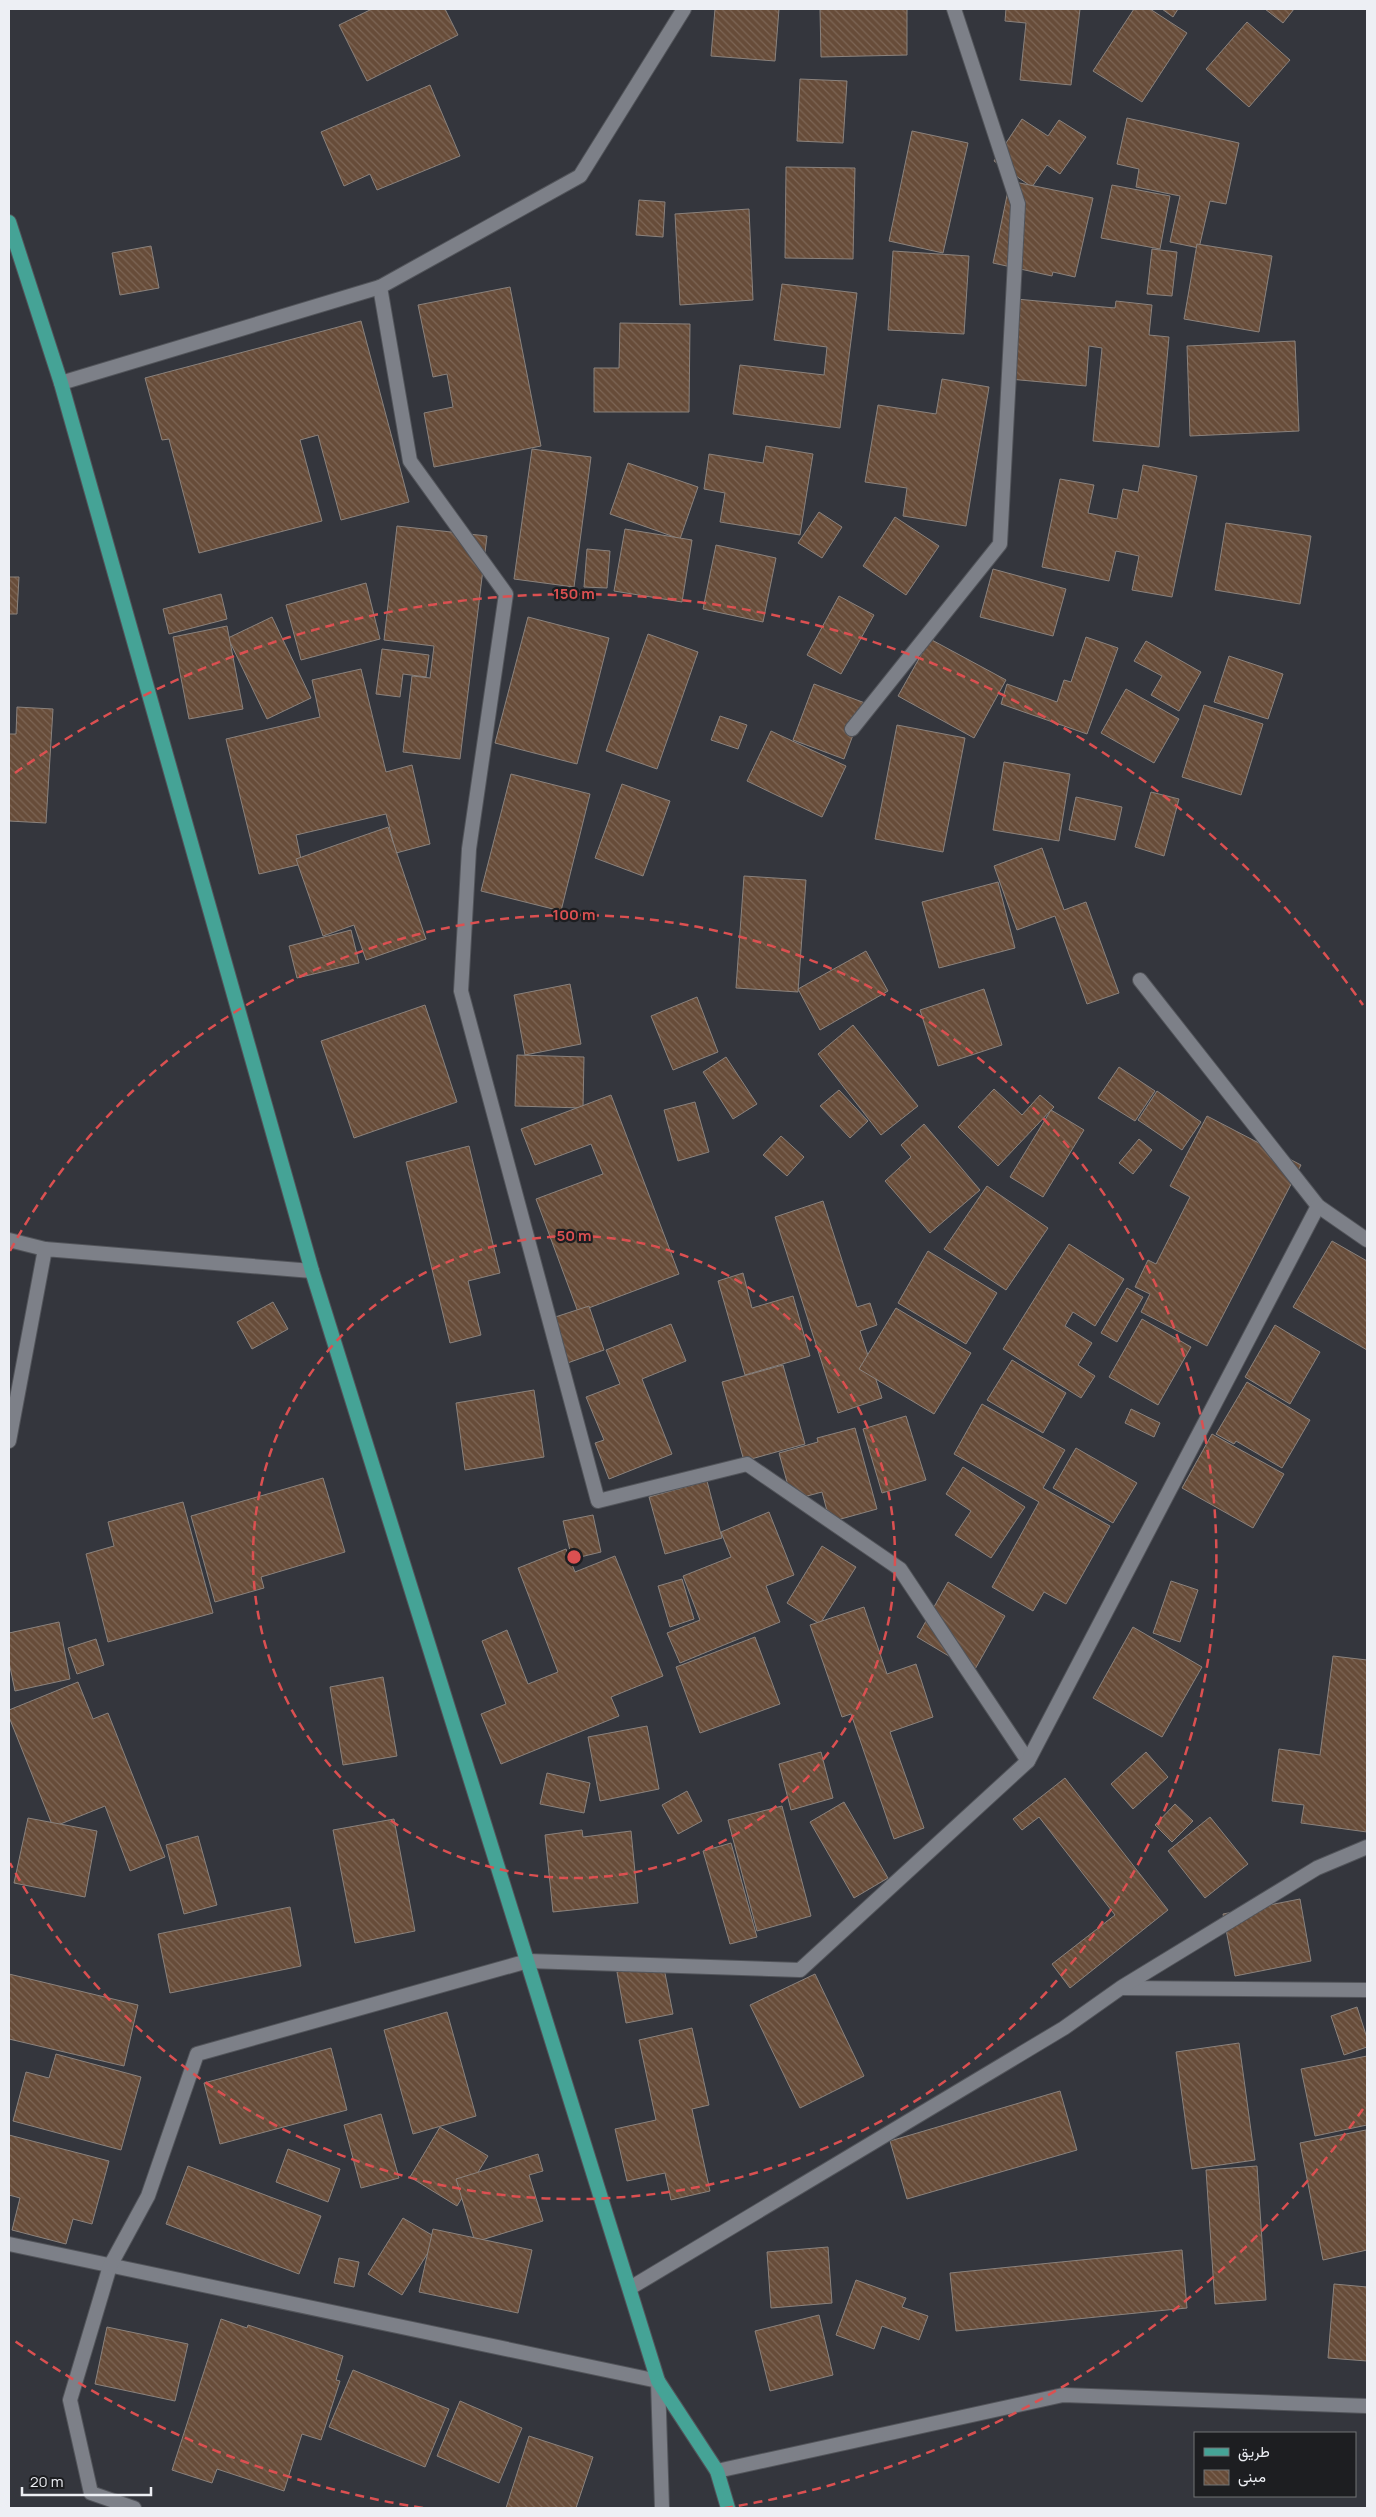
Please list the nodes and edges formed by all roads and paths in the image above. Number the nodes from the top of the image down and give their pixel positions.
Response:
1 (684, 9) edge
2 (954, 9) edge
3 (9, 222) edge
4 (380, 287) junction
5 (61, 383) junction
6 (852, 729) dead end
7 (1140, 980) dead end
8 (1318, 1206) junction
9 (9, 1240) edge
10 (1367, 1240) edge
11 (45, 1249) junction
12 (312, 1271) junction
13 (9, 1441) edge
14 (1028, 1761) junction
15 (1367, 1847) edge
16 (528, 1961) junction
17 (1122, 1988) junction
18 (1367, 1990) edge
19 (9, 2244) edge
20 (110, 2266) junction
21 (630, 2288) junction
22 (658, 2380) junction
23 (1367, 2406) edge
24 (717, 2471) junction
25 (134, 2508) edge
26 (662, 2508) edge
27 (728, 2508) edge

1 - 4 street
2 - 6 street
3 - 5 main road
4 - 5 street
4 - 14 street
5 - 12 main road
7 - 8 street
8 - 10 street
8 - 14 street
9 - 11 street
11 - 12 street
11 - 13 street
12 - 16 main road
14 - 16 street
15 - 17 street
16 - 20 street
16 - 21 main road
17 - 18 street
17 - 21 street
19 - 20 street
20 - 22 street
20 - 25 street
21 - 22 main road
22 - 24 main road
22 - 26 street
23 - 24 street
24 - 27 main road

